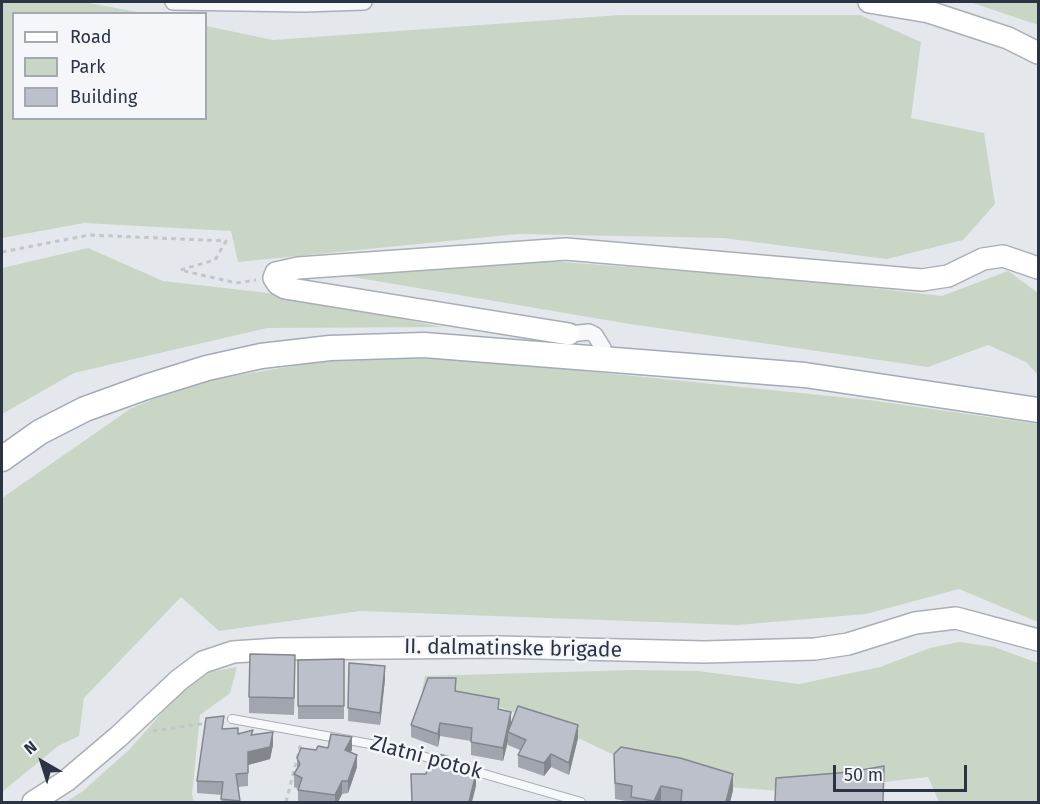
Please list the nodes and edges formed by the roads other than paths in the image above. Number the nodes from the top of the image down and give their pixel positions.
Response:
1 (172, 2) edge
2 (364, 2) edge
3 (869, 2) edge
4 (1038, 53) edge
5 (1038, 268) edge
6 (569, 334) joint
7 (604, 359) junction
8 (1038, 410) edge
9 (2, 459) edge
10 (1038, 640) edge
11 (232, 719) road end
12 (33, 802) edge
13 (581, 802) edge

1 - 2 street
3 - 4 street
5 - 6 street
6 - 7 street
7 - 8 main road
7 - 9 main road
10 - 12 street, II. dalmatinske brigade
11 - 13 lane, Zlatni potok

